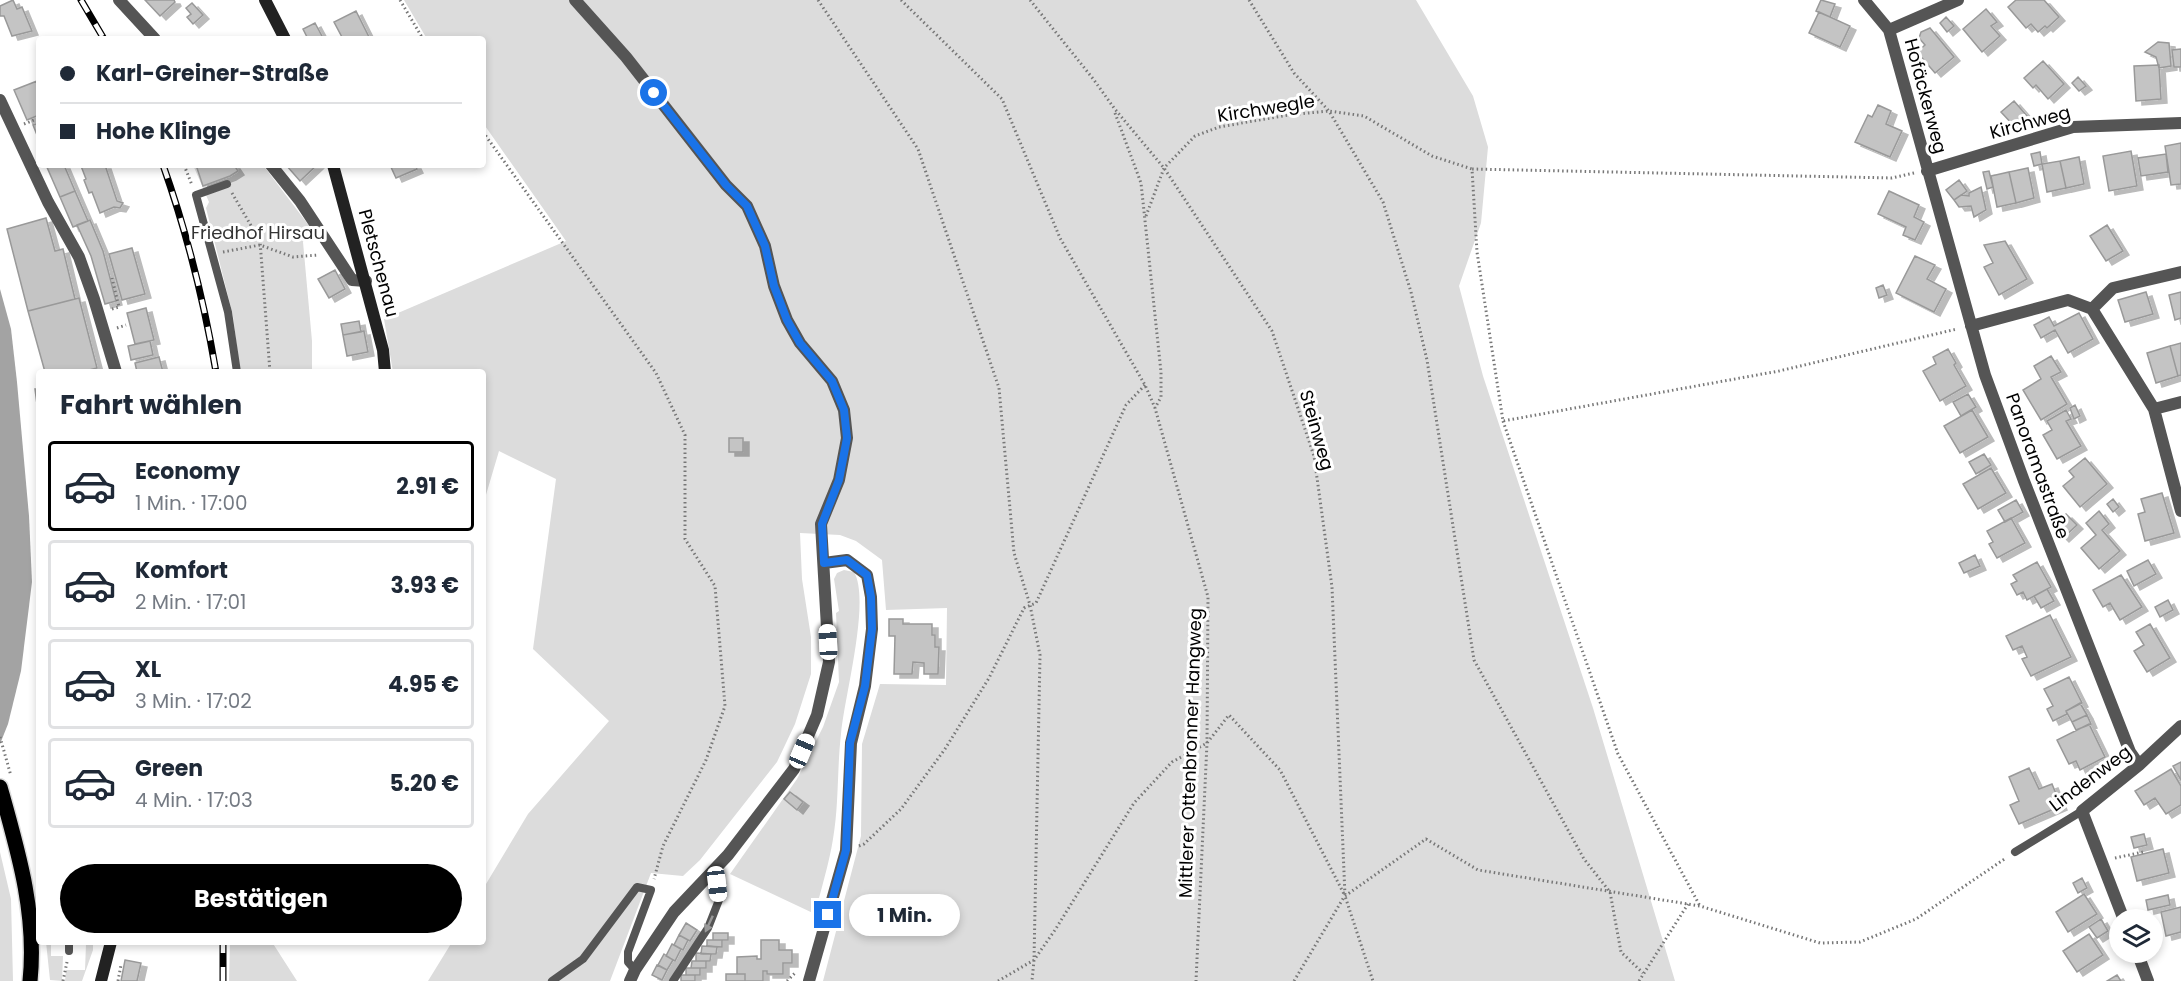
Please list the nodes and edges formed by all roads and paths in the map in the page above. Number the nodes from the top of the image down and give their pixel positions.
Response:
1 (119, 0) edge
2 (265, 0) edge
3 (400, 0) edge
4 (575, 0) edge
5 (818, 0) edge
6 (901, 0) edge
7 (1030, 0) edge
8 (1249, 0) edge
9 (1864, 0) edge
10 (1958, 0) edge
11 (1889, 30) junction
12 (152, 36) edge
13 (283, 36) edge
14 (421, 36) edge
15 (0, 100) edge
16 (1113, 108) junction
17 (1329, 111) junction
18 (2181, 123) edge
19 (486, 136) edge
20 (185, 168) edge
21 (273, 168) edge
22 (334, 168) edge
23 (1164, 168) junction
24 (1472, 169) junction
25 (1927, 171) junction
26 (227, 184) joint
27 (196, 195) junction
28 (1146, 216) junction
29 (260, 245) junction
30 (333, 251) junction
31 (212, 254) junction
32 (2181, 272) edge
33 (112, 278) dead end
34 (366, 281) junction
35 (119, 307) dead end
36 (2092, 309) junction
37 (1971, 326) junction
38 (115, 369) edge
39 (237, 369) edge
40 (270, 369) edge
41 (385, 369) edge
42 (1145, 385) junction
43 (2181, 402) edge
44 (1155, 408) junction
45 (2154, 409) junction
46 (1503, 421) junction
47 (2181, 510) edge
48 (824, 563) junction
49 (1030, 605) junction
50 (2181, 726) edge
51 (0, 737) edge
52 (1207, 742) junction
53 (2139, 765) junction
54 (6, 783) edge
55 (2082, 811) junction
56 (846, 850) junction
57 (2015, 852) joint
58 (2143, 852) dead end
59 (2102, 861) junction
60 (715, 868) junction
61 (651, 890) junction
62 (1610, 892) junction
63 (1344, 896) junction
64 (1688, 904) junction
65 (1700, 906) junction
66 (2120, 909) edge
67 (69, 945) edge
68 (110, 945) edge
69 (69, 951) joint
70 (1034, 960) junction
71 (2141, 963) edge
72 (1643, 973) junction
73 (794, 974) dead end
74 (633, 975) edge
75 (30, 981) edge
76 (63, 981) edge
77 (101, 981) edge
78 (552, 981) edge
79 (673, 981) edge
80 (787, 981) edge
81 (809, 981) edge
82 (998, 981) edge
83 (1032, 981) edge
84 (1196, 981) edge
85 (1294, 981) edge
86 (1373, 981) edge
87 (1639, 981) edge
88 (2148, 981) edge

1 - 12 street
2 - 13 main road
3 - 14 path
4 - 48 street
5 - 49 path
6 - 42 path, Mittlerer Ottenbronner Hangweg
7 - 16 path, Steinweg
8 - 17 path
9 - 11 street, Hofäckerweg
10 - 11 street, Hofäckerweg
11 - 25 street, Hofäckerweg
15 - 38 street
16 - 23 path, Steinweg
16 - 28 path
17 - 23 path, Kirchwegle
17 - 24 path, Kirchwegle
17 - 62 path
18 - 25 street, Kirchweg
19 - 61 path
20 - 27 path
21 - 30 street
22 - 34 main road, Pletschenau
23 - 28 path, Kirchwegle
23 - 63 path, Steinweg
24 - 25 path, Kirchwegle
24 - 46 path
25 - 37 street, Panoramastraße
26 - 27 lane
26 - 29 path
27 - 31 lane
28 - 44 path
29 - 30 path
29 - 31 path
29 - 40 path
30 - 34 street
31 - 39 lane
32 - 36 street
33 - 35 path
34 - 41 main road, Pletschenau
36 - 37 street
36 - 45 street
37 - 46 path
37 - 53 street, Panoramastraße
42 - 44 path, Mittlerer Ottenbronner Hangweg
42 - 49 path
43 - 45 street
44 - 52 path, Mittlerer Ottenbronner Hangweg
45 - 47 street
46 - 65 path
48 - 56 street
48 - 60 street
49 - 56 path
49 - 70 path
50 - 53 street, Lindenweg
51 - 54 path
52 - 63 path
52 - 70 path
52 - 84 path, Mittlerer Ottenbronner Hangweg
53 - 55 street, Lindenweg
54 - 75 main road
55 - 57 lane, Lindenweg
55 - 59 street
56 - 81 street
57 - 65 path
58 - 59 path
59 - 66 street
60 - 74 street
60 -> 79 lane
61 - 74 lane
61 - 78 lane
62 - 63 path
62 - 64 path
62 - 72 path
63 - 85 path
63 - 86 path, Steinweg
64 - 65 path
64 - 72 path
67 - 69 lane
68 - 77 main road
69 - 76 path
70 - 82 path
70 - 83 path
71 - 88 street
72 - 87 path
73 - 80 path

